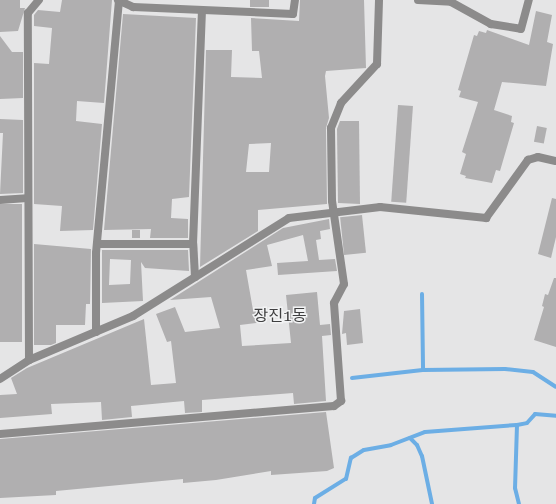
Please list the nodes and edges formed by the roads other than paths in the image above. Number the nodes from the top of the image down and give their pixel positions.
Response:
1 (39, 0) edge
2 (119, 0) edge
3 (295, 0) edge
4 (379, 0) edge
5 (418, 0) edge
6 (529, 0) edge
7 (202, 11) junction
8 (556, 162) edge
9 (28, 198) junction
10 (0, 200) edge
11 (334, 211) junction
12 (97, 244) junction
13 (193, 244) junction
14 (195, 277) junction
15 (96, 332) junction
16 (29, 360) junction
17 (0, 379) edge
18 (0, 434) edge

1 - 9 street
2 - 7 street
2 - 12 street
3 - 7 street
4 - 11 street
5 - 6 street
7 - 13 street
8 - 11 street
9 - 10 street
9 - 16 street
11 - 14 street
11 - 18 street
12 - 13 street
12 - 15 street
13 - 14 street
14 - 15 street
15 - 16 street
16 - 17 street

